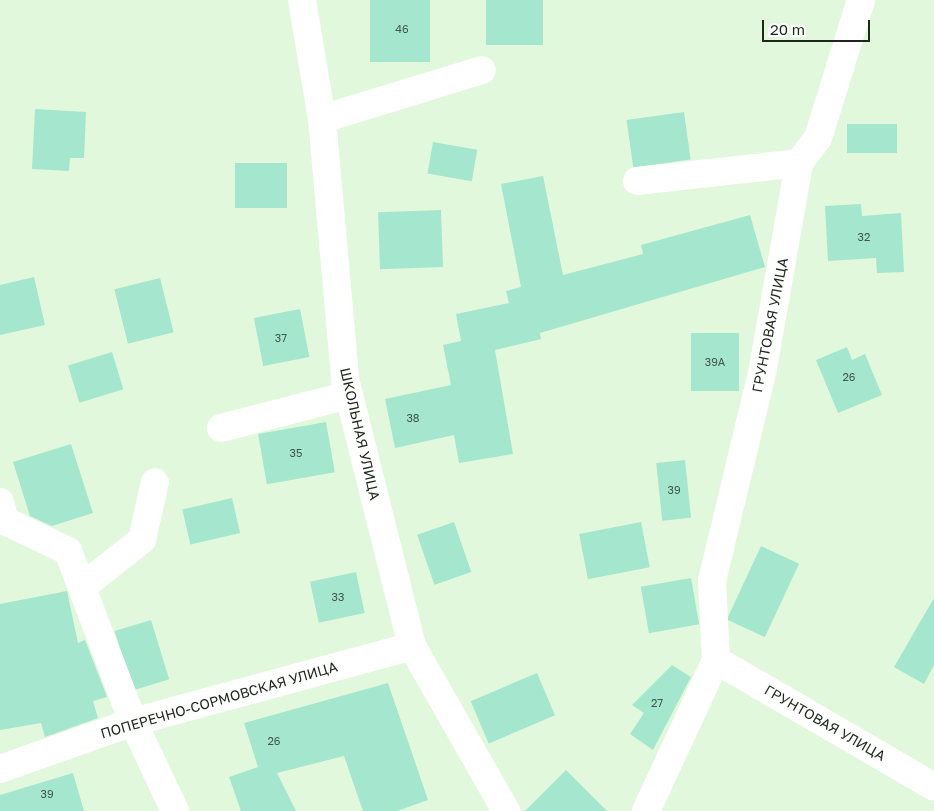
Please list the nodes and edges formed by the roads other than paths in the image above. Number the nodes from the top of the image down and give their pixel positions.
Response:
1 (302, 0) edge
2 (861, 0) edge
3 (482, 70) dead end
4 (322, 119) junction
5 (799, 162) junction
6 (637, 181) dead end
7 (349, 395) junction
8 (221, 428) dead end
9 (155, 482) dead end
10 (0, 502) edge
11 (82, 587) junction
12 (412, 646) junction
13 (716, 660) junction
14 (133, 722) junction
15 (0, 769) edge
16 (934, 787) edge
17 (175, 811) edge
18 (506, 811) edge
19 (646, 811) edge

1 - 4 street, ШКОЛЬНАЯ УЛИЦА
2 - 5 street, ГРУНТОВАЯ УЛИЦА
3 - 4 street
4 - 7 street, ШКОЛЬНАЯ УЛИЦА
5 - 6 street
5 - 13 street, ГРУНТОВАЯ УЛИЦА
7 - 8 street
7 - 12 street, ШКОЛЬНАЯ УЛИЦА
9 - 11 street
10 - 11 street
11 - 14 street
12 - 14 street, ПОПЕРЕЧНО-СОРМОВСКАЯ УЛИЦА
12 - 18 street, ШКОЛЬНАЯ УЛИЦА
13 - 16 street, ГРУНТОВАЯ УЛИЦА
13 - 19 street, ГРУНТОВАЯ УЛИЦА
14 - 15 street, ПОПЕРЕЧНО-СОРМОВСКАЯ УЛИЦА
14 - 17 street

